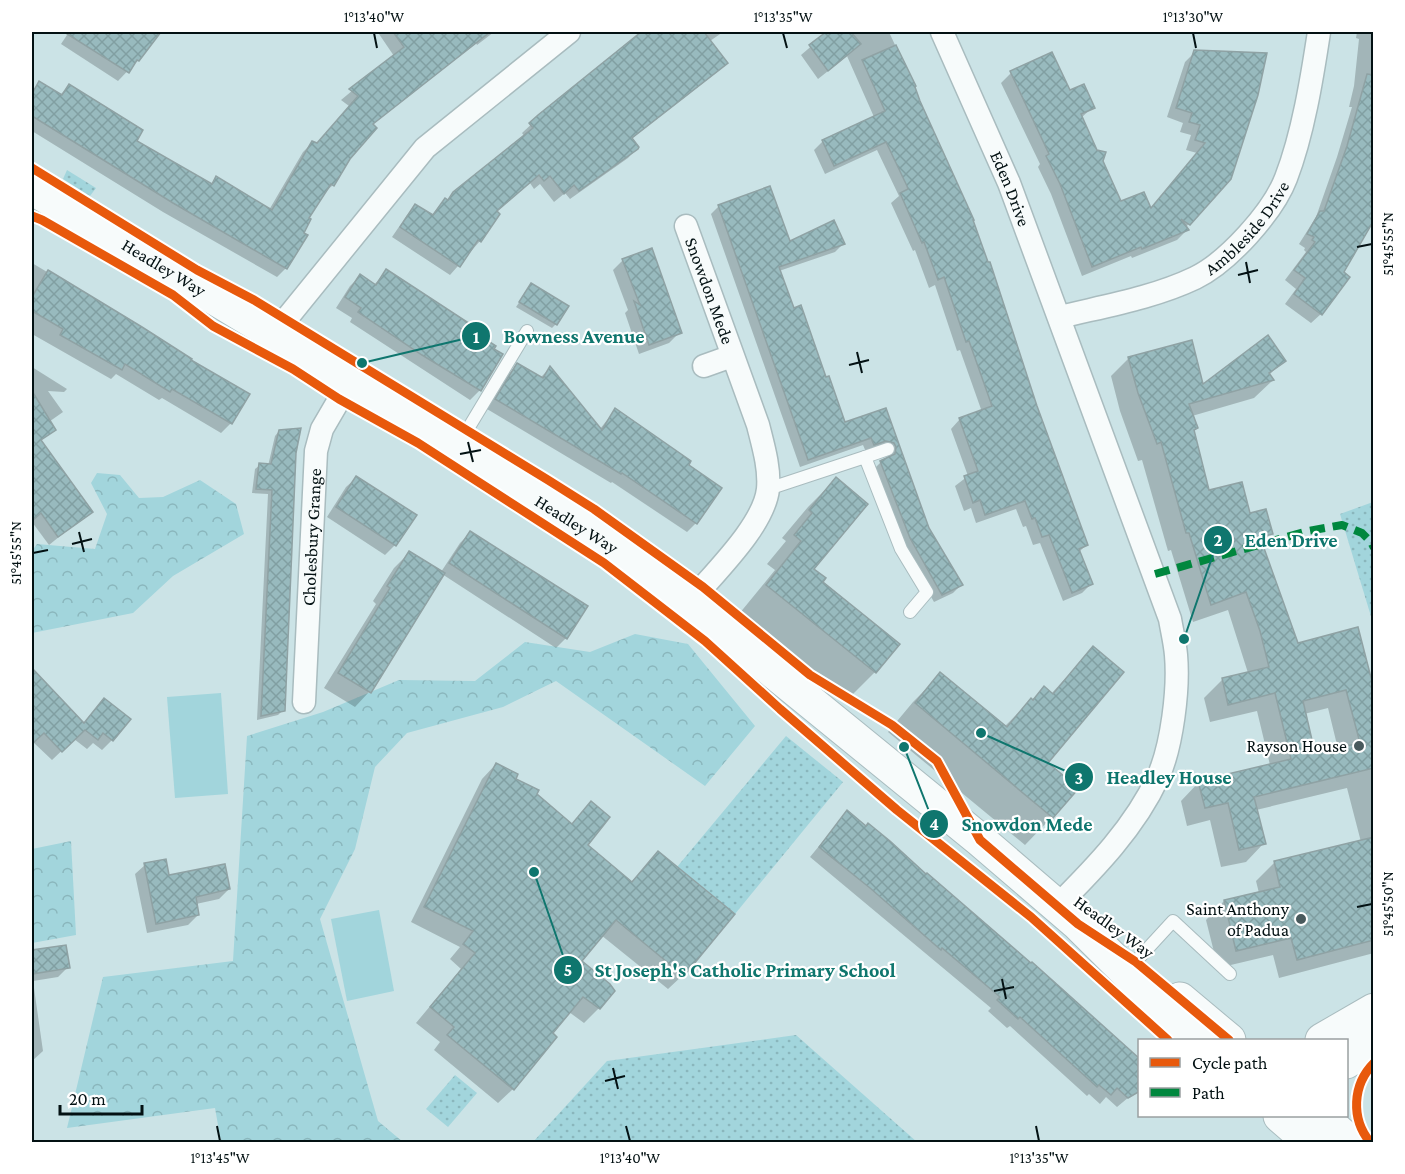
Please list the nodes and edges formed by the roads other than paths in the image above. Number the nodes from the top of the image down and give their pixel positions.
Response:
1 (569, 32) edge
2 (942, 32) edge
3 (1318, 32) edge
4 (32, 189) edge
5 (686, 226) dead end
6 (1060, 317) junction
7 (528, 332) dead end
8 (274, 334) junction
9 (732, 356) junction
10 (704, 366) dead end
11 (350, 381) junction
12 (456, 448) junction
13 (888, 449) dead end
14 (865, 457) junction
15 (768, 489) junction
16 (689, 603) junction
17 (910, 612) dead end
18 (304, 702) dead end
19 (1067, 915) junction
20 (1131, 967) junction
21 (1230, 974) dead end
22 (1374, 1010) edge
23 (1193, 1039) edge
24 (1226, 1039) edge
25 (1325, 1039) edge
26 (1374, 1044) edge
27 (1348, 1061) edge
28 (1321, 1117) edge
29 (1350, 1143) edge

1 - 8 street
2 - 6 street, Eden Drive
3 - 6 street, Ambleside Drive
4 - 8 main road, Headley Way
5 - 9 street, Snowdon Mede
6 - 19 street, Eden Drive
7 - 12 lane
8 - 11 main road, Headley Way
9 - 10 street, Snowdon Mede
9 - 15 street, Snowdon Mede
11 - 12 main road, Headley Way
11 - 18 street, Cholesbury Grange
12 - 16 main road, Headley Way
13 - 14 lane
14 - 15 lane
14 - 17 lane
15 - 16 street, Snowdon Mede
16 - 19 main road, Headley Way
19 - 20 main road, Headley Way
20 - 21 lane
20 - 23 main road, Headley Way
20 - 24 main road, Headley Way
22 - 25 main road
26 - 27 main road
28 - 29 main road

